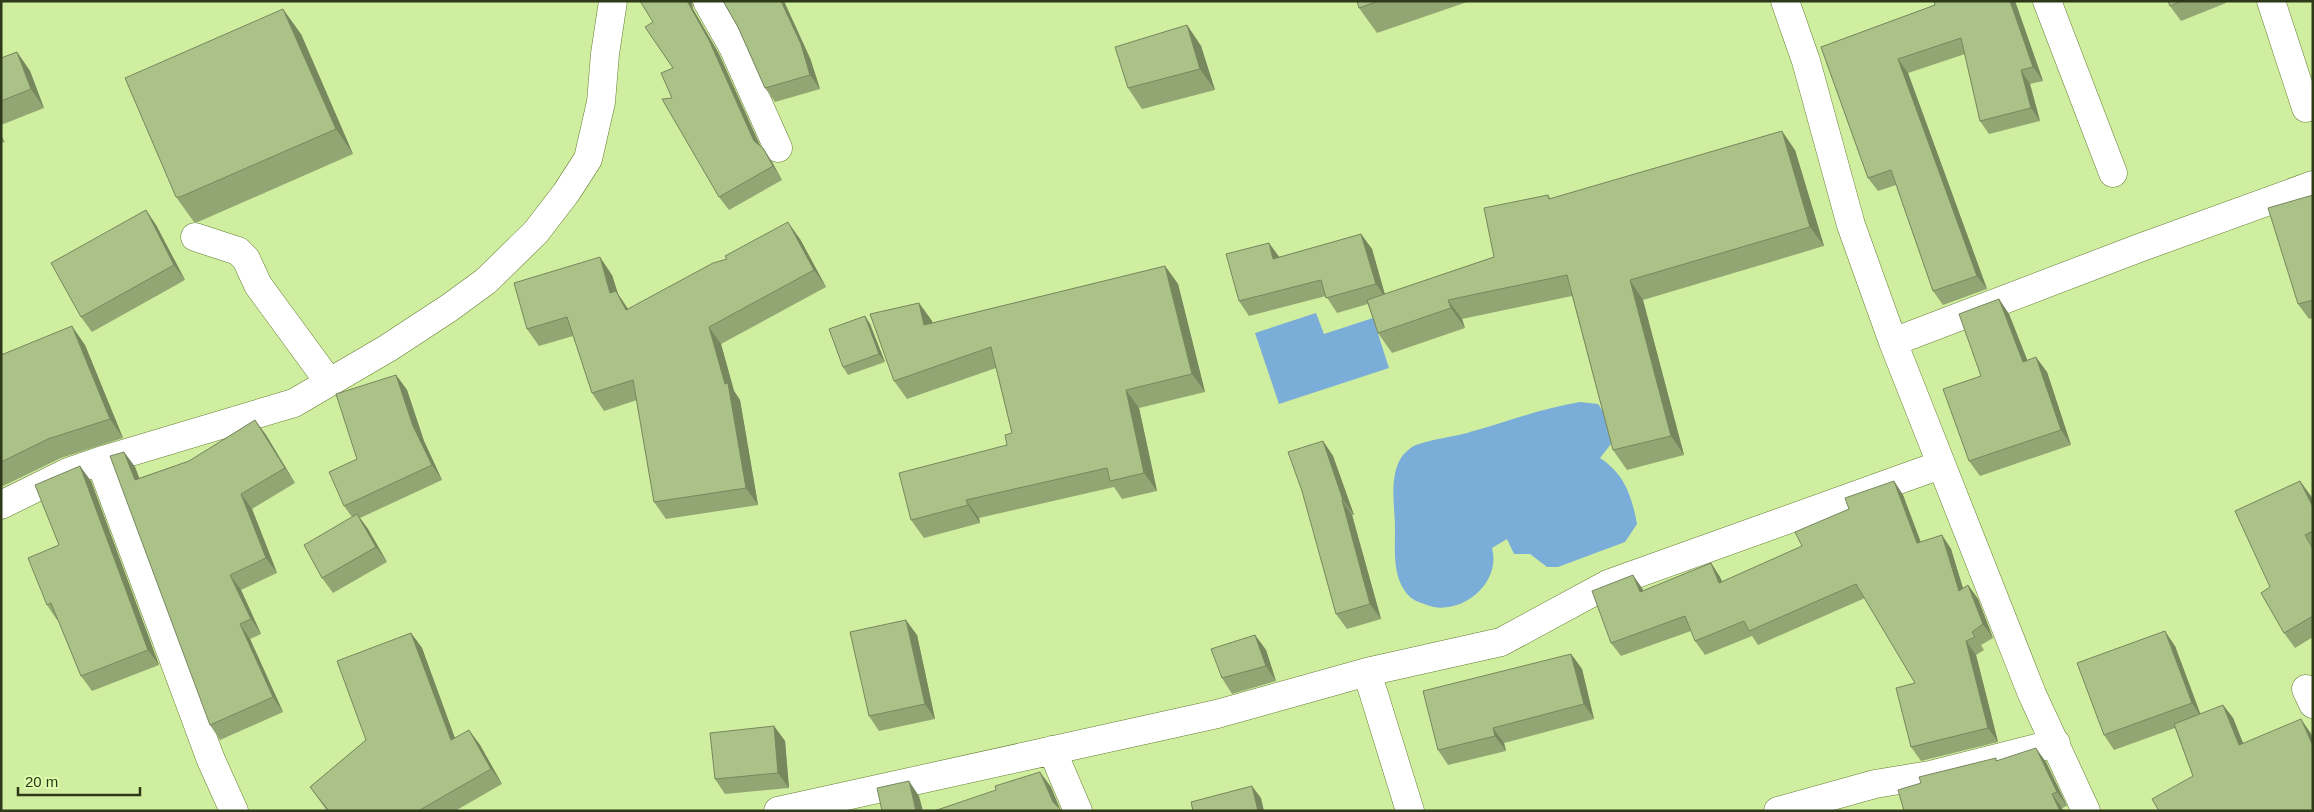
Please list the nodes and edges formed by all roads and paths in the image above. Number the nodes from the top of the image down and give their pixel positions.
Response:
1 (613, 1) edge
2 (707, 1) edge
3 (1786, 1) edge
4 (2047, 1) edge
5 (2271, 1) edge
6 (2306, 108) dead end
7 (778, 148) dead end
8 (2113, 173) dead end
9 (2313, 186) edge
10 (195, 237) dead end
11 (1893, 342) junction
12 (329, 382) junction
13 (100, 461) junction
14 (1940, 465) junction
15 (1, 505) edge
16 (1367, 672) junction
17 (2056, 743) junction
18 (1052, 750) junction
19 (234, 811) edge
20 (778, 811) edge
21 (1078, 811) edge
22 (1410, 811) edge
23 (1778, 811) edge
24 (2086, 811) edge

1 - 12 street
2 - 7 street
3 - 11 street
4 - 8 street
5 - 6 street
9 - 11 street
10 - 12 street
11 - 14 street
12 - 13 street
13 - 15 street
13 - 19 street
14 - 16 street
14 - 17 street
16 - 18 street
16 - 22 street
17 - 23 street
17 - 24 street
18 - 20 street
18 - 21 street

